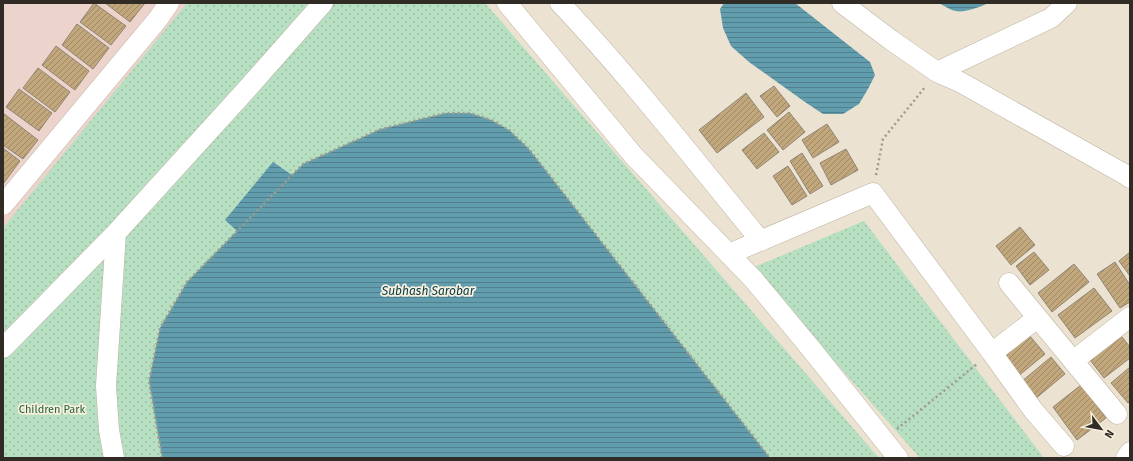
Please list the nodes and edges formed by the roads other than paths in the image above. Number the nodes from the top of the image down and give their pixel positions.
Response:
1 (169, 3) edge
2 (323, 3) edge
3 (507, 3) edge
4 (560, 3) edge
5 (842, 3) edge
6 (1067, 3) edge
7 (937, 72) junction
8 (1130, 178) edge
9 (3, 205) edge
10 (116, 233) junction
11 (761, 241) junction
12 (729, 254) junction
13 (1009, 283) dead end
14 (1130, 317) edge
15 (1037, 318) junction
16 (3, 348) edge
17 (992, 353) junction
18 (1073, 361) junction
19 (1117, 414) dead end
20 (1064, 446) dead end
21 (1130, 452) edge
22 (114, 458) edge
23 (898, 458) edge
24 (1126, 458) edge

1 - 9 street
2 - 10 street
3 - 12 street
4 - 11 street
5 - 7 street
6 - 7 street
7 - 8 street
10 - 16 street
10 - 22 street
11 - 12 street
11 - 17 street
12 - 23 street
13 - 15 street
14 - 18 street
15 - 17 street
15 - 18 street
17 - 20 street
18 - 19 street
21 - 24 street

